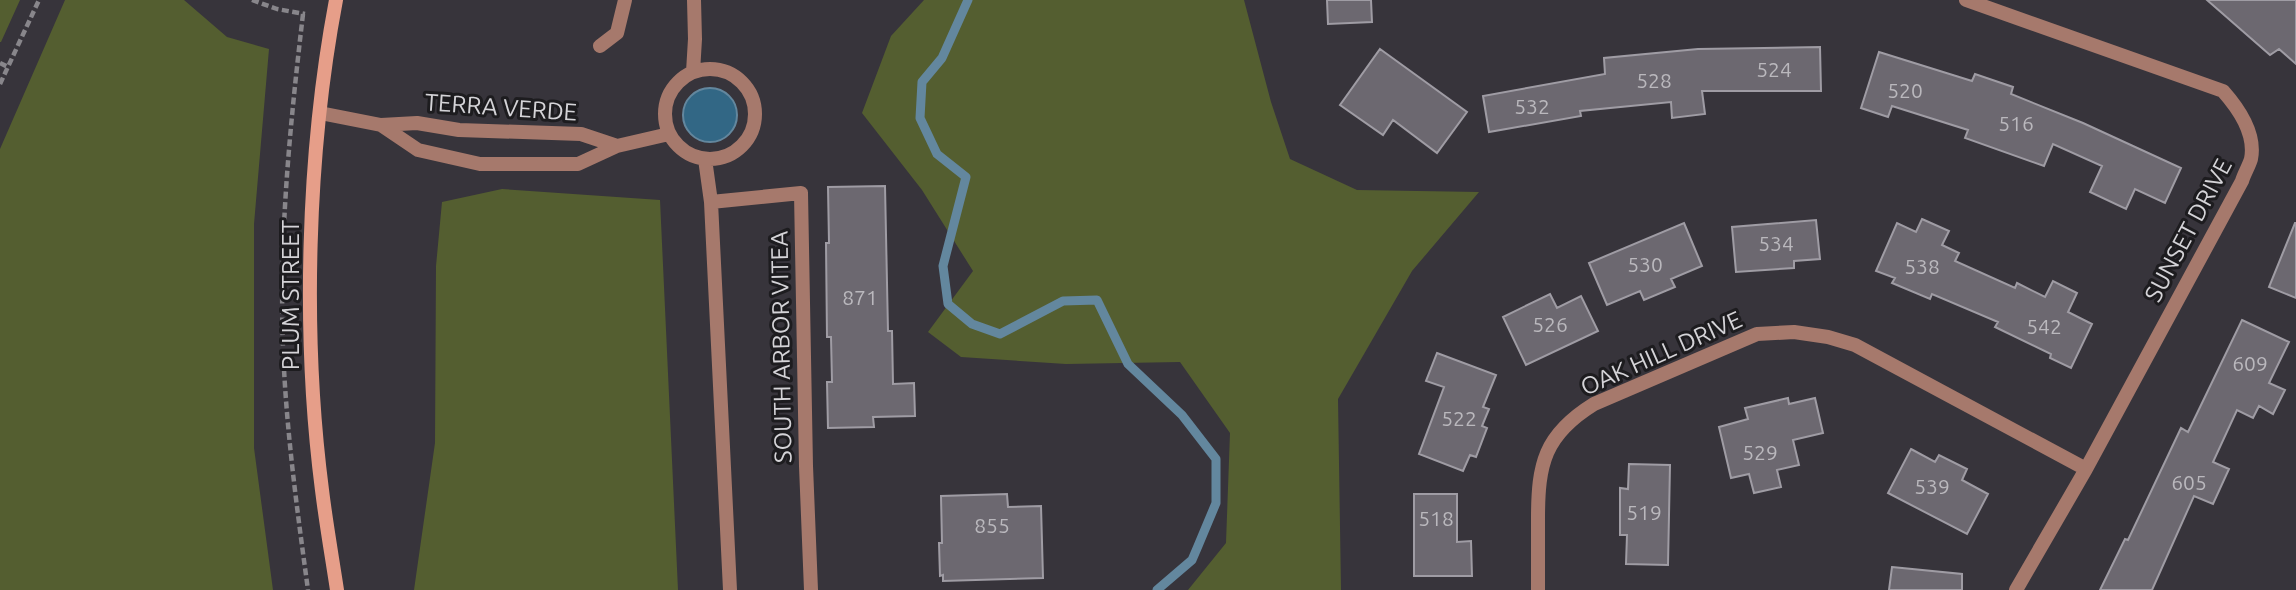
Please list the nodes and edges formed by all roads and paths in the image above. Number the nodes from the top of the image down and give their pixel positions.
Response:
1 (39, 0) edge
2 (252, 0) edge
3 (336, 0) edge
4 (625, 0) edge
5 (694, 0) edge
6 (1966, 0) edge
7 (332, 19) junction
8 (600, 46) dead end
9 (0, 64) edge
10 (8, 67) junction
11 (692, 72) junction
12 (0, 84) edge
13 (320, 113) junction
14 (380, 125) junction
15 (669, 134) junction
16 (617, 146) junction
17 (705, 159) junction
18 (711, 202) junction
19 (2086, 469) junction
20 (337, 590) edge
21 (730, 590) edge
22 (811, 590) edge
23 (1538, 590) edge
24 (2016, 590) edge

1 - 10 path
2 - 7 path
3 - 7 main road, PLUM STREET
4 - 8 street
5 - 11 street
6 - 19 street, SUNSET DRIVE
7 - 13 main road, PLUM STREET
9 - 10 path
10 - 12 path
11 - 15 street
11 - 17 street
13 - 14 street, TERRA VERDE
13 - 20 main road, PLUM STREET
14 - 16 street, TERRA VERDE
14 - 16 street, TERRA VERDE
15 - 16 street, TERRA VERDE
15 - 17 street
17 - 18 street
18 - 21 street
18 - 22 street, SOUTH ARBOR VITEA
19 - 23 street, OAK HILL DRIVE
19 - 24 street, SUNSET DRIVE

